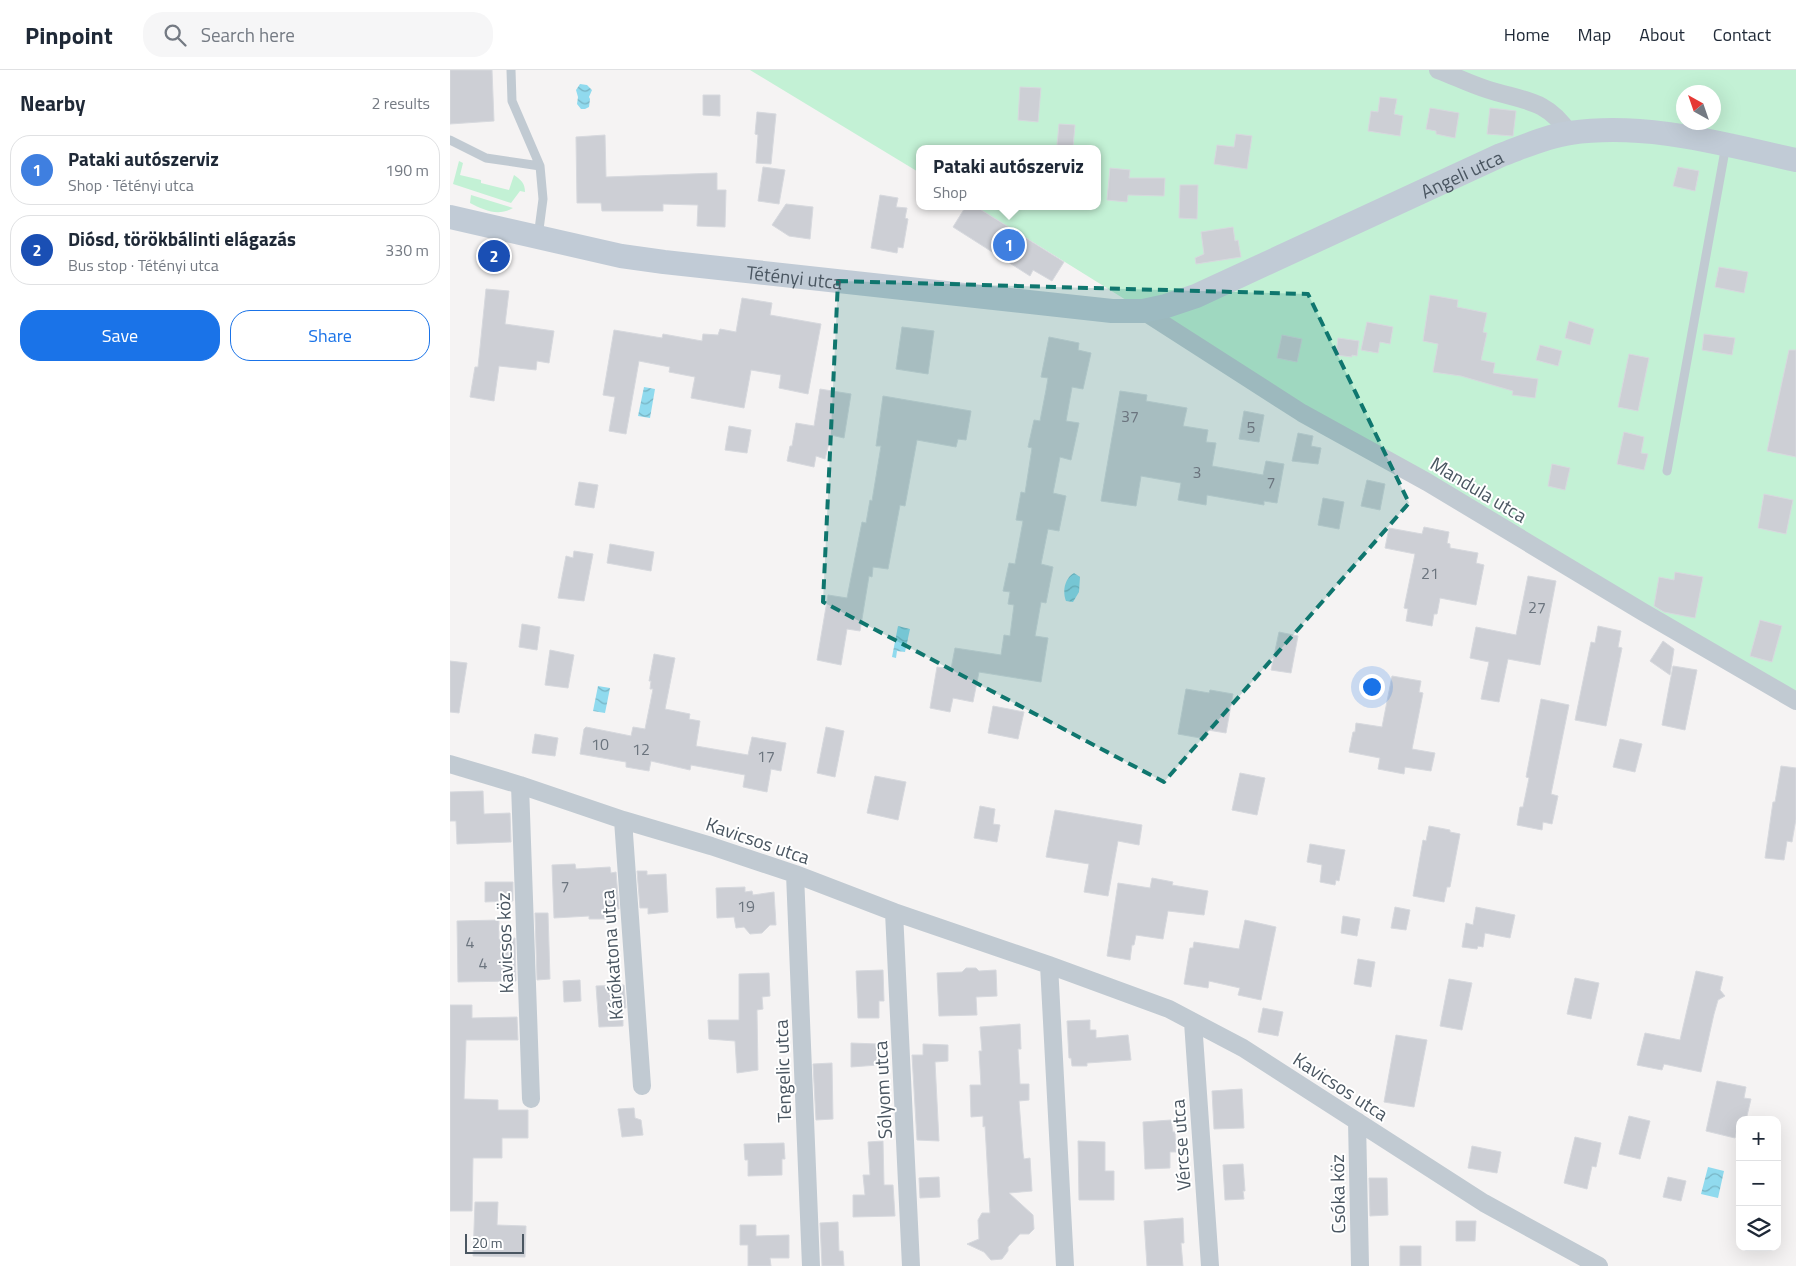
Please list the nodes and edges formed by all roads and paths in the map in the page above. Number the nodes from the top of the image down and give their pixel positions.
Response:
1 (512, 70) edge
2 (1438, 70) edge
3 (1569, 133) junction
4 (450, 140) edge
5 (1726, 145) junction
6 (1796, 160) edge
7 (540, 166) junction
8 (450, 203) edge
9 (450, 217) edge
10 (477, 223) junction
11 (538, 237) junction
12 (1143, 311) junction
13 (1666, 471) dead end
14 (1796, 701) edge
15 (450, 764) edge
16 (520, 785) junction
17 (623, 820) junction
18 (795, 874) junction
19 (894, 912) junction
20 (1049, 965) junction
21 (1193, 1022) junction
22 (642, 1086) dead end
23 (531, 1099) dead end
24 (1356, 1120) junction
25 (810, 1266) edge
26 (911, 1266) edge
27 (1066, 1266) edge
28 (1210, 1266) edge
29 (1360, 1266) edge
30 (1599, 1266) edge

1 - 7 lane
2 - 3 street
3 - 5 street, Angeli utca
3 - 12 street, Angeli utca
4 - 7 lane
5 - 6 street, Angeli utca
5 - 13 lane
7 - 11 lane
8 - 10 street
9 - 10 street, Tétényi utca
10 - 11 street, Tétényi utca
11 - 12 street, Tétényi utca
12 - 14 street, Mandula utca
15 - 16 street, Kavicsos utca
16 - 17 street, Kavicsos utca
16 - 23 street, Kavicsos köz
17 - 18 street, Kavicsos utca
17 - 22 street, Kárókatona utca
18 - 19 street, Kavicsos utca
18 - 25 street, Tengelic utca
19 - 20 street, Kavicsos utca
19 - 26 street, Sólyom utca
20 - 21 street, Kavicsos utca
20 - 27 street
21 - 24 street, Kavicsos utca
21 - 28 street, Vércse utca
24 - 29 street, Csóka köz
24 - 30 street, Kavicsos utca

